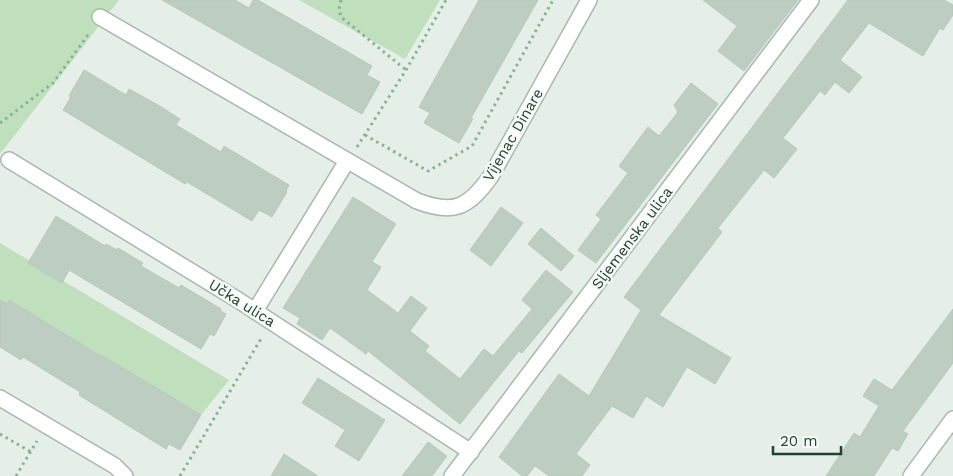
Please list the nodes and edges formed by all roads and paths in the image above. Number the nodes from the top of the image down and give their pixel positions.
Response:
1 (340, 0) edge
2 (446, 0) edge
3 (554, 0) edge
4 (589, 0) edge
5 (811, 0) edge
6 (100, 17) joint
7 (406, 70) junction
8 (0, 122) edge
9 (365, 135) junction
10 (9, 160) dead end
11 (347, 161) junction
12 (255, 311) junction
13 (271, 321) junction
14 (0, 398) edge
15 (953, 420) edge
16 (47, 425) junction
17 (0, 434) edge
18 (31, 452) junction
19 (470, 452) junction
20 (16, 476) edge
21 (125, 476) edge
22 (180, 476) edge
23 (452, 476) edge
24 (912, 476) edge

1 - 7 path
2 - 7 path
3 - 9 path
4 - 11 street, Vijenac Dinare
5 - 19 street, Sljemenska ulica
6 - 8 path
6 - 11 street, Vijenac Dinare
7 - 9 path
9 - 11 path
10 - 12 street, Učka ulica
11 - 12 street
12 - 13 street, Učka ulica
13 - 19 street, Učka ulica
13 - 22 path
14 - 16 street
15 - 24 street
16 - 18 path
16 - 21 street
17 - 18 path
18 - 20 path
19 - 23 street, Sljemenska ulica

